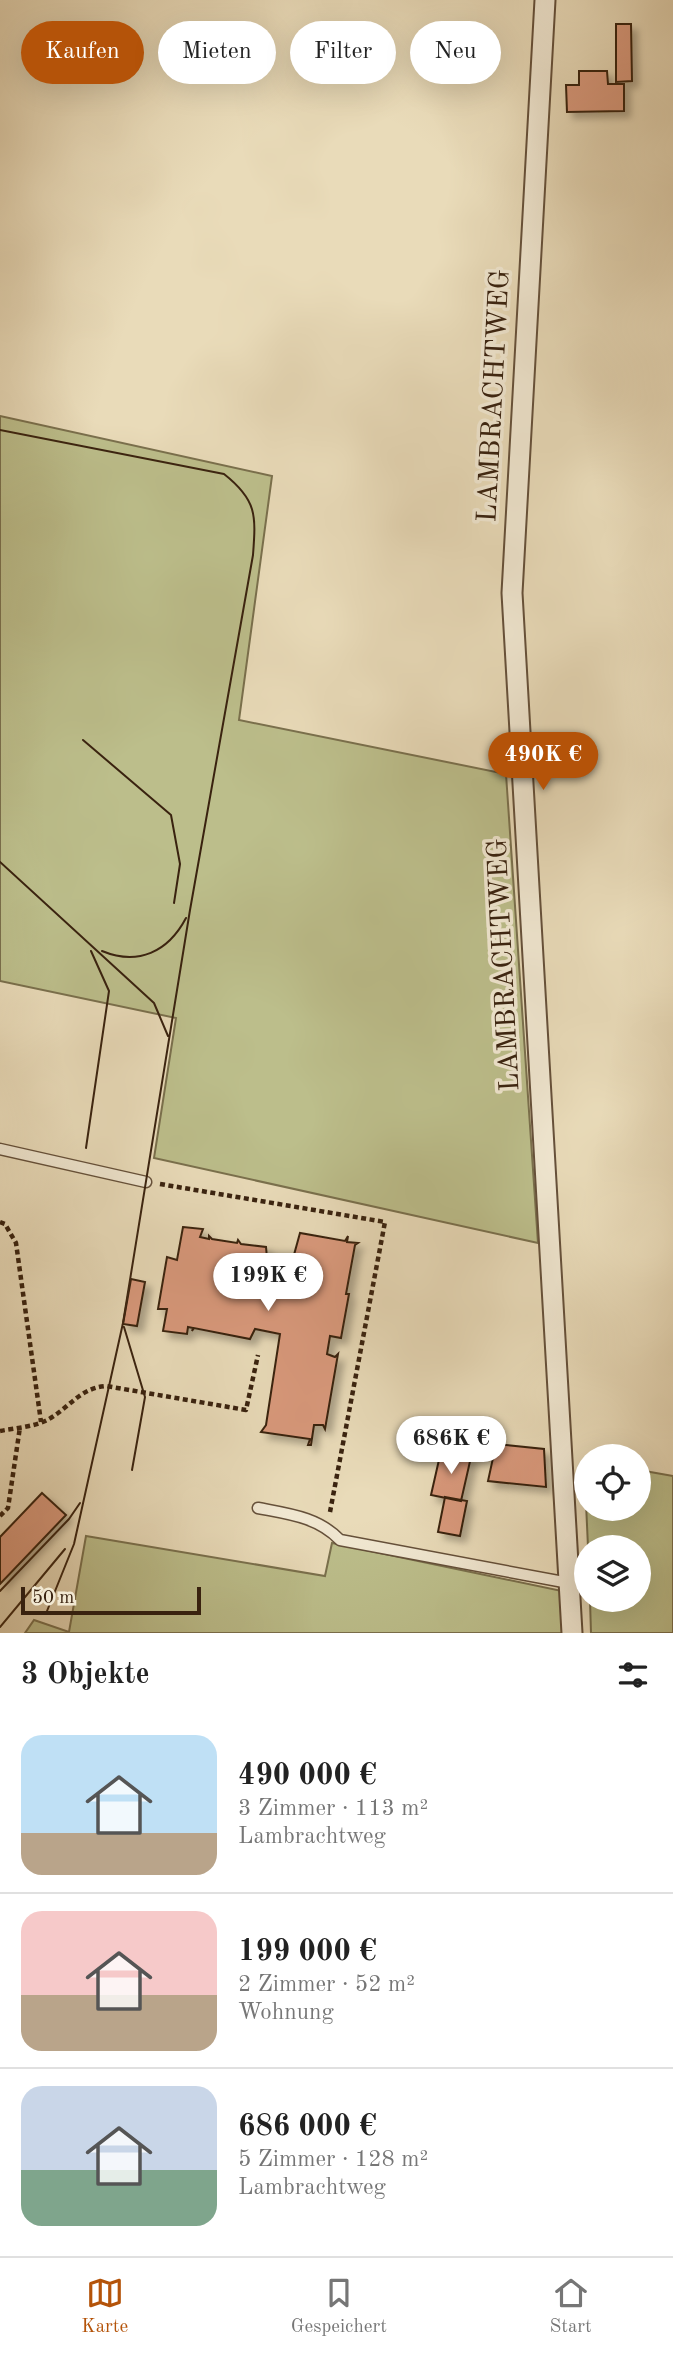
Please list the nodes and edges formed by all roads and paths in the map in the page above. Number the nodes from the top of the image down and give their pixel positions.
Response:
1 (545, 0) edge
2 (0, 1149) edge
3 (146, 1182) joint
4 (0, 1222) edge
5 (258, 1354) dead end
6 (40, 1422) junction
7 (20, 1427) junction
8 (0, 1431) edge
9 (258, 1508) dead end
10 (0, 1516) edge
11 (327, 1527) junction
12 (569, 1583) junction
13 (572, 1633) edge

1 - 12 street, LAMBRACHTWEG
2 - 3 lane
3 - 11 path
4 - 6 path
5 - 6 path
6 - 7 path
7 - 8 path
7 - 10 path
9 - 11 lane
11 - 12 lane
12 - 13 street, LAMBRACHTWEG

